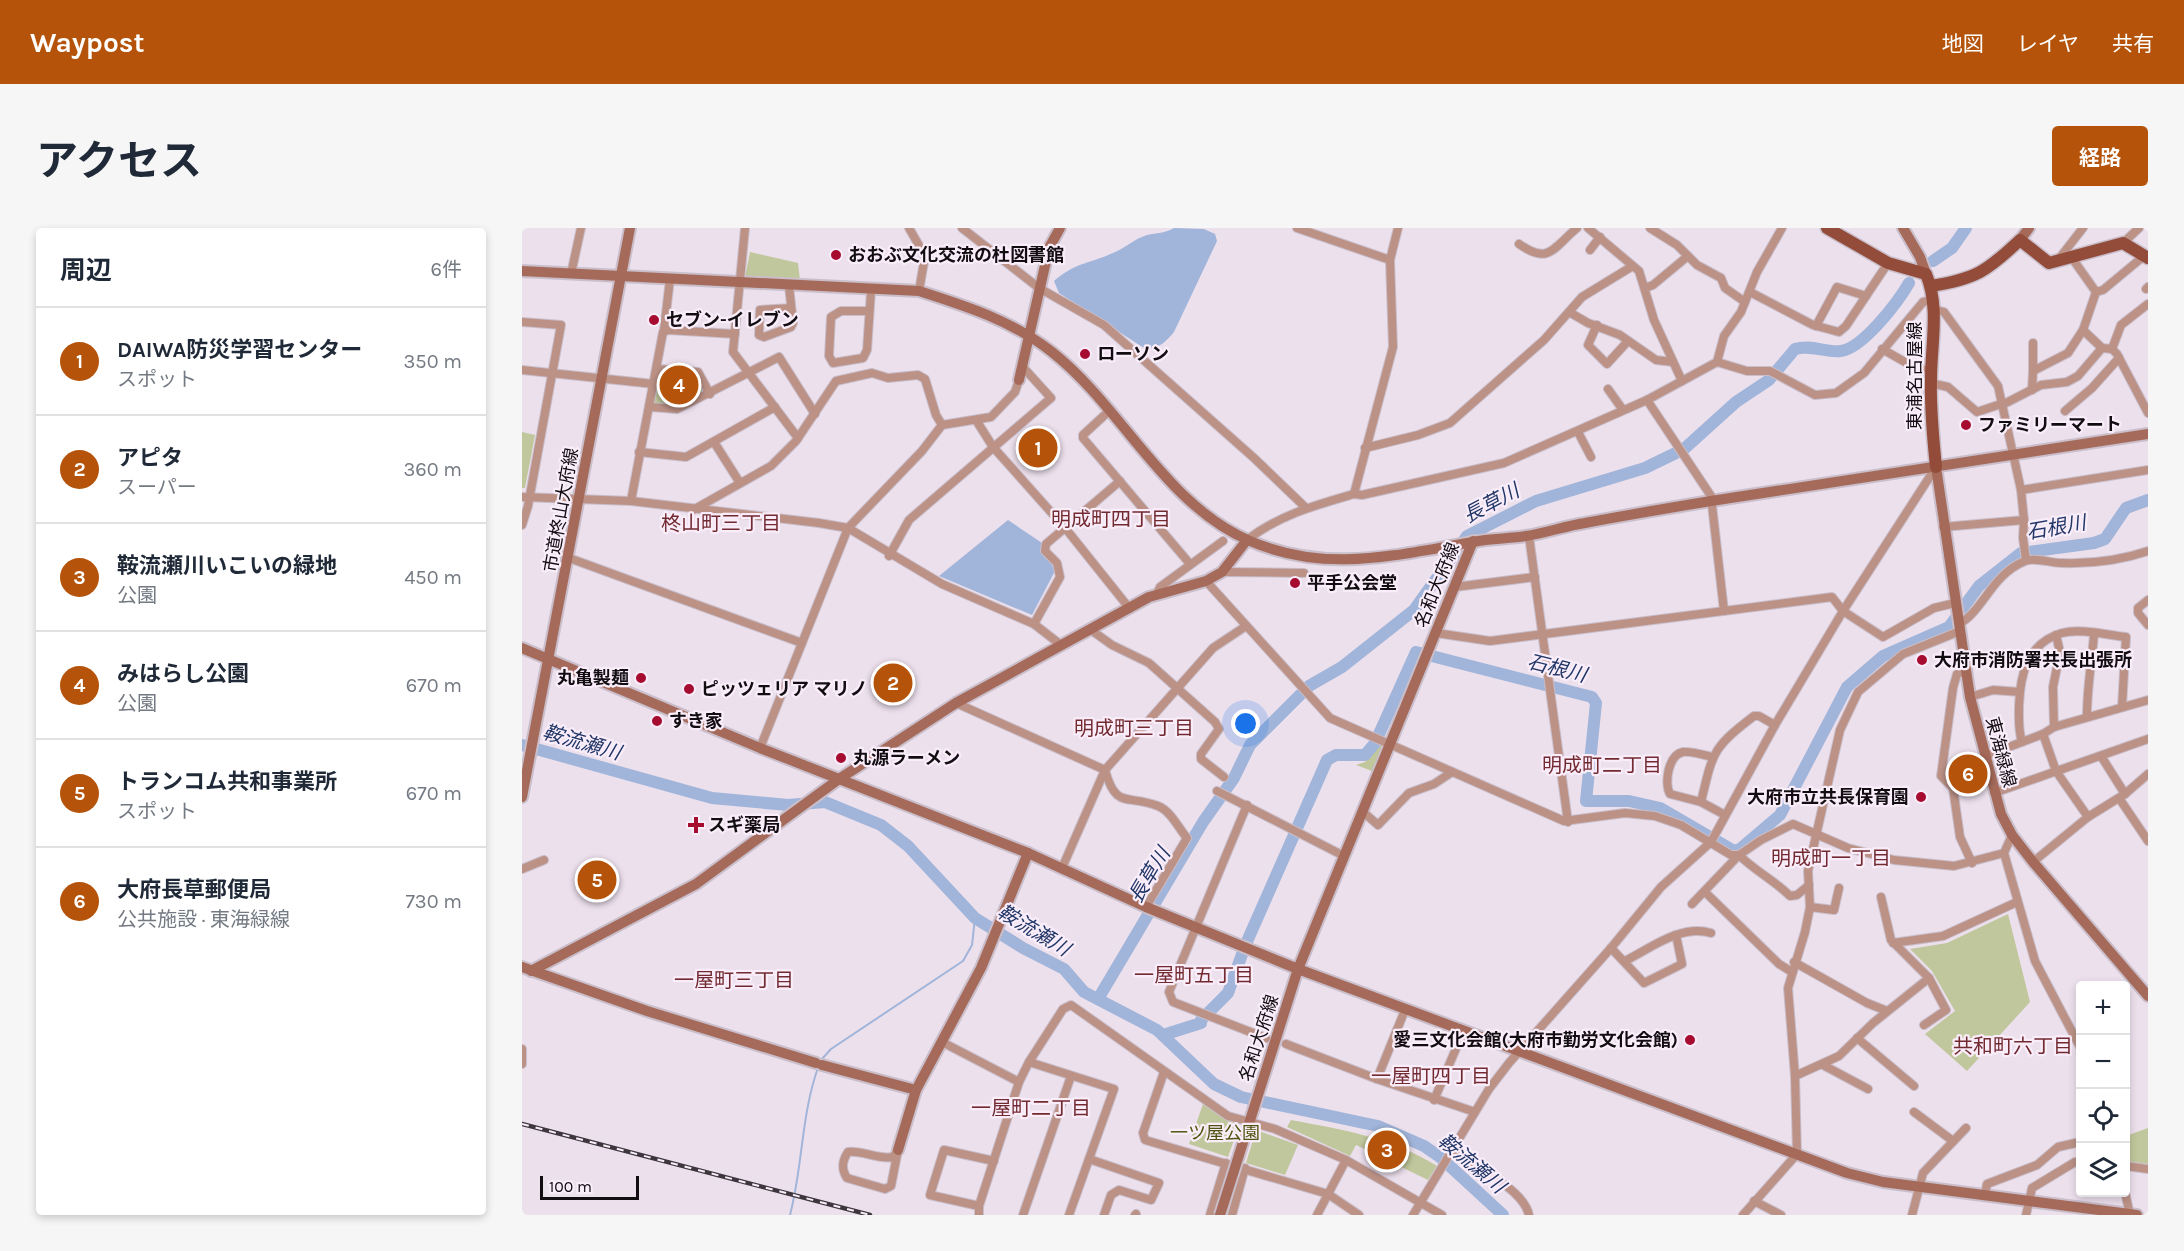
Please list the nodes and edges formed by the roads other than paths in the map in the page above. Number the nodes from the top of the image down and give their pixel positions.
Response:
1 (581, 228) edge
2 (630, 228) edge
3 (745, 228) edge
4 (909, 228) edge
5 (962, 228) edge
6 (1060, 228) edge
7 (1297, 228) edge
8 (1333, 228) edge
9 (1398, 228) edge
10 (1577, 228) edge
11 (1588, 228) edge
12 (1650, 228) edge
13 (1782, 228) edge
14 (1827, 228) edge
15 (1904, 228) edge
16 (2029, 228) edge
17 (2083, 228) edge
18 (2139, 228) edge
19 (1600, 237) junction
20 (1330, 238) junction
21 (2020, 240) junction
22 (2123, 243) junction
23 (1519, 244) dead end
24 (1590, 250) dead end
25 (1688, 256) junction
26 (2146, 257) edge
27 (2072, 258) junction
28 (1390, 260) junction
29 (1888, 263) junction
30 (2057, 263) junction
31 (1631, 267) dead end
32 (522, 271) edge
33 (571, 274) junction
34 (622, 276) junction
35 (670, 279) junction
36 (1928, 280) junction
37 (738, 284) junction
38 (789, 286) junction
39 (1039, 288) junction
40 (1645, 288) junction
41 (871, 291) junction
42 (919, 291) junction
43 (1750, 292) junction
44 (2096, 292) junction
45 (1866, 296) junction
46 (1745, 302) junction
47 (1933, 304) junction
48 (2148, 304) edge
49 (791, 308) junction
50 (870, 311) junction
51 (1569, 312) junction
52 (522, 322) edge
53 (1597, 325) junction
54 (1816, 326) junction
55 (664, 330) junction
56 (2083, 330) junction
57 (735, 334) junction
58 (1028, 336) junction
59 (1628, 341) junction
60 (2033, 343) dead end
61 (2102, 348) junction
62 (1882, 349) junction
63 (2112, 349) junction
64 (2119, 358) junction
65 (1673, 362) junction
66 (1717, 362) junction
67 (1022, 366) junction
68 (657, 369) junction
69 (522, 370) edge
70 (550, 371) junction
71 (2033, 371) junction
72 (748, 372) junction
73 (1931, 377) junction
74 (602, 378) junction
75 (1019, 380) joint
76 (1682, 381) junction
77 (654, 384) junction
78 (1608, 389) dead end
79 (2032, 390) junction
80 (710, 394) junction
81 (1647, 400) junction
82 (2002, 405) junction
83 (650, 407) junction
84 (775, 407) junction
85 (1623, 410) junction
86 (1109, 411) junction
87 (2065, 411) dead end
88 (2148, 413) edge
89 (815, 414) junction
90 (976, 420) junction
91 (942, 425) junction
92 (1578, 432) junction
93 (2148, 434) edge
94 (798, 438) junction
95 (714, 442) junction
96 (993, 447) junction
97 (1365, 448) junction
98 (639, 452) junction
99 (2013, 454) junction
100 (1591, 457) dead end
101 (1936, 467) junction
102 (2148, 470) edge
103 (1120, 481) junction
104 (740, 483) junction
105 (2021, 490) junction
106 (1354, 494) junction
107 (525, 497) edge
108 (579, 500) junction
109 (631, 501) junction
110 (1711, 501) junction
111 (1306, 508) junction
112 (693, 510) junction
113 (2024, 520) junction
114 (522, 525) edge
115 (1943, 527) junction
116 (848, 528) junction
117 (1066, 529) junction
118 (1528, 536) junction
119 (1247, 540) junction
120 (1223, 541) dead end
121 (1470, 542) junction
122 (2148, 551) edge
123 (889, 556) junction
124 (569, 558) junction
125 (2026, 560) junction
126 (1190, 564) junction
127 (1222, 572) junction
128 (1304, 573) dead end
129 (1535, 577) junction
130 (1206, 581) junction
131 (1455, 587) junction
132 (1157, 594) junction
133 (2148, 600) edge
134 (1955, 605) junction
135 (1131, 609) junction
136 (1724, 611) junction
137 (1843, 611) junction
138 (1034, 624) junction
139 (2148, 625) edge
140 (1246, 626) junction
141 (1959, 626) junction
142 (1091, 630) junction
143 (1436, 633) junction
144 (2094, 634) junction
145 (2056, 635) junction
146 (1543, 636) junction
147 (802, 643) junction
148 (1061, 645) junction
149 (522, 648) edge
150 (550, 658) junction
151 (1966, 670) junction
152 (1178, 688) junction
153 (2020, 692) junction
154 (1970, 697) junction
155 (2148, 700) edge
156 (956, 703) junction
157 (2122, 707) junction
158 (2087, 715) junction
159 (1775, 725) junction
160 (2054, 727) junction
161 (2043, 734) junction
162 (2148, 738) edge
163 (2022, 742) junction
164 (1390, 745) junction
165 (760, 748) junction
166 (1985, 756) junction
167 (2101, 756) junction
168 (1712, 757) junction
169 (1105, 770) junction
170 (2056, 771) junction
171 (1452, 772) junction
172 (2148, 774) edge
173 (1224, 777) dead end
174 (839, 779) junction
175 (1217, 791) dead end
176 (1994, 793) junction
177 (2122, 796) junction
178 (522, 797) edge
179 (1701, 802) junction
180 (1247, 805) junction
181 (1362, 811) junction
182 (1725, 815) junction
183 (2088, 817) junction
184 (1568, 822) junction
185 (1816, 833) junction
186 (2012, 835) junction
187 (1712, 839) junction
188 (2148, 841) edge
189 (1028, 853) junction
190 (2004, 853) junction
191 (1739, 855) junction
192 (1344, 856) junction
193 (543, 860) dead end
194 (2033, 862) junction
195 (1972, 863) junction
196 (1062, 868) junction
197 (522, 869) edge
198 (1809, 885) junction
199 (1839, 888) dead end
200 (1705, 892) junction
201 (1881, 897) dead end
202 (2017, 902) junction
203 (1692, 904) dead end
204 (1810, 907) junction
205 (1150, 908) junction
206 (1195, 926) junction
207 (1711, 933) dead end
208 (1676, 935) junction
209 (1893, 943) junction
210 (1611, 948) junction
211 (1625, 961) junction
212 (1794, 962) junction
213 (526, 969) edge
214 (1298, 969) junction
215 (1792, 972) junction
216 (1929, 978) junction
217 (2148, 996) edge
218 (1406, 1010) junction
219 (1887, 1011) junction
220 (1924, 1025) dead end
221 (1464, 1030) junction
222 (1266, 1038) dead end
223 (1857, 1038) junction
224 (2076, 1039) edge
225 (942, 1042) junction
226 (1286, 1044) dead end
227 (522, 1049) edge
228 (1521, 1052) junction
229 (1029, 1062) junction
230 (522, 1064) edge
231 (1824, 1065) junction
232 (1164, 1072) junction
233 (1071, 1076) junction
234 (1795, 1076) junction
235 (1377, 1079) junction
236 (1019, 1082) junction
237 (1914, 1086) dead end
238 (1868, 1089) dead end
239 (916, 1090) junction
240 (1434, 1100) junction
241 (1474, 1112) junction
242 (1914, 1112) dead end
243 (1249, 1121) junction
244 (1966, 1128) dead end
245 (1953, 1141) junction
246 (2076, 1143) edge
247 (898, 1150) junction
248 (1452, 1153) junction
249 (1797, 1154) junction
250 (1089, 1159) junction
251 (1346, 1160) junction
252 (994, 1161) junction
253 (2076, 1162) edge
254 (1226, 1163) junction
255 (2130, 1167) edge
256 (1245, 1168) junction
257 (2148, 1169) edge
258 (1918, 1186) junction
259 (1328, 1194) junction
260 (1985, 1194) junction
261 (2127, 1197) edge
262 (2030, 1200) junction
263 (1754, 1201) junction
264 (1421, 1203) junction
265 (979, 1206) junction
266 (979, 1215) edge
267 (1023, 1215) edge
268 (1069, 1215) edge
269 (1104, 1215) edge
270 (1210, 1215) edge
271 (1220, 1215) edge
272 (1232, 1215) edge
273 (1317, 1215) edge
274 (1359, 1215) edge
275 (1413, 1215) edge
276 (1442, 1215) edge
277 (1529, 1215) edge
278 (1743, 1215) edge
279 (1782, 1215) edge
280 (1912, 1215) edge
281 (2026, 1215) edge
282 (2133, 1215) edge

1 - 33 street
2 - 34 street, 市道柊山大府線
3 - 37 street
4 - 42 street
5 - 39 street
6 - 39 street
7 - 20 street
8 - 20 street
9 - 28 street
10 - 23 street
11 - 19 street
12 - 25 street
13 - 43 street
14 - 29 main road
15 - 36 street
16 - 21 street
17 - 30 street
18 - 22 street
19 - 24 street
19 - 40 street
20 - 28 street
21 - 30 main road
21 - 36 main road
22 - 26 main road
22 - 27 main road
25 - 40 street
25 - 46 street
26 - 44 street
27 - 30 main road
27 - 44 street
28 - 97 street
29 - 36 main road
29 - 45 street
31 - 51 street
32 - 33 street
33 - 34 street
34 - 35 street
34 - 74 street, 市道柊山大府線
35 - 37 street
35 - 55 street
36 - 47 main road, 東浦名古屋線
37 - 38 street
37 - 57 street
38 - 41 street
38 - 49 street
39 - 58 street
39 - 111 street
40 - 65 street
41 - 42 street
41 - 50 street
42 - 58 street
43 - 46 street
43 - 54 street
44 - 56 street
45 - 54 street
45 - 54 street
46 - 66 street
47 - 62 street
47 - 73 main road, 東浦名古屋線
47 - 82 street
48 - 63 street
49 - 49 street
50 - 50 street
51 - 53 street
51 - 97 street
52 - 70 street
53 - 59 street
53 - 59 street
55 - 57 street
55 - 68 street
56 - 61 street
56 - 71 street
57 - 72 street
58 - 67 street
58 - 86 street
59 - 65 street
60 - 71 street
61 - 63 street
61 - 79 street
62 - 66 street
62 - 73 street
63 - 64 street
64 - 87 street
64 - 88 street
65 - 76 street
66 - 76 street
67 - 75 street
67 - 96 street
68 - 77 street
68 - 80 street
69 - 70 street
70 - 74 street
70 - 107 street
71 - 79 street
72 - 80 street
72 - 84 street
72 - 89 street
73 - 82 street
73 - 101 main road, 東浦名古屋線
74 - 77 street
74 - 108 street, 市道柊山大府線
75 - 90 street
76 - 81 street
77 - 83 street
78 - 85 street
79 - 82 street
80 - 83 street
81 - 85 street
81 - 110 street
82 - 99 street
83 - 98 street
84 - 94 street
84 - 95 street
85 - 92 street
86 - 103 street
86 - 119 street
89 - 91 street
89 - 94 street
90 - 91 street
90 - 96 street
91 - 116 street
92 - 100 street
92 - 106 street
93 - 99 street, 名和大府線
94 - 104 street
95 - 98 street
95 - 104 street
96 - 117 street
96 - 123 street
97 - 106 street
98 - 109 street
99 - 101 street, 名和大府線
99 - 105 street
101 - 110 street, 名和大府線
101 - 115 street, 東海緑線
101 - 137 street
102 - 105 street
103 - 117 street
103 - 126 street
104 - 112 street
105 - 113 street
106 - 111 street
107 - 108 street
107 - 114 street
108 - 109 street
108 - 124 street, 市道柊山大府線
109 - 112 street
110 - 118 street, 名和大府線
110 - 136 street
111 - 119 street
112 - 116 street
113 - 115 street
113 - 125 street
115 - 134 street, 東海緑線
116 - 123 street
116 - 147 street
117 - 135 street
117 - 138 street
118 - 121 street, 名和大府線
118 - 129 street
119 - 121 street
119 - 127 street
120 - 126 street
121 - 131 street, 名和大府線
122 - 125 street
123 - 138 street
124 - 147 street
124 - 150 street, 市道柊山大府線
125 - 141 street
126 - 132 street
127 - 128 street
127 - 130 street
129 - 131 street
129 - 146 street
130 - 132 street
130 - 140 street
131 - 143 street, 名和大府線
132 - 135 street
133 - 139 street
134 - 137 street
134 - 141 street, 東海緑線
135 - 142 street
136 - 137 street
136 - 146 street
137 - 159 street
138 - 148 street
140 - 152 street
140 - 164 street
141 - 151 street, 東海緑線
141 - 185 street
142 - 148 street
142 - 152 street
143 - 146 street
143 - 164 street, 名和大府線
144 - 145 street
144 - 157 street
144 - 158 street
145 - 153 street
145 - 160 street
146 - 184 street
147 - 165 street
148 - 156 street
149 - 150 street
150 - 165 street
150 - 178 street, 市道柊山大府線
151 - 154 street, 東海緑線
151 - 195 street
152 - 169 street
152 - 173 street
153 - 154 street
153 - 163 street
154 - 166 street, 東海緑線
155 - 157 street
156 - 169 street
156 - 174 street
157 - 158 street
158 - 160 street
159 - 168 street
159 - 182 street
160 - 161 street
161 - 163 street
161 - 170 street
162 - 167 street
163 - 166 street
164 - 171 street
164 - 181 street, 名和大府線
165 - 174 street
166 - 176 street, 東海緑線
167 - 170 street
167 - 177 street
168 - 179 street
168 - 179 street
169 - 196 street
169 - 205 street
170 - 176 street
170 - 183 street
171 - 181 street
171 - 184 street
172 - 177 street
174 - 189 street
174 - 213 street
175 - 180 street
176 - 186 street, 東海緑線
177 - 183 street
177 - 188 street
179 - 182 street
180 - 192 street
180 - 206 street
181 - 192 street, 名和大府線
182 - 187 street
183 - 194 street
184 - 187 street
185 - 191 street
185 - 195 street
185 - 198 street
186 - 190 street
186 - 194 street, 東海緑線
187 - 191 street
187 - 210 street
189 - 196 street
189 - 225 street
190 - 195 street
190 - 202 street
191 - 198 street
191 - 200 street
192 - 214 street, 名和大府線
193 - 197 street
194 - 217 street, 東海緑線
196 - 205 street
198 - 204 street
199 - 204 street
200 - 203 street
200 - 215 street
201 - 209 street
202 - 209 street
202 - 224 street
204 - 212 street
205 - 206 street
206 - 214 street
206 - 222 street
207 - 208 street
208 - 211 street
208 - 211 street
209 - 216 street
210 - 211 street
210 - 228 street
212 - 215 street
212 - 219 street
213 - 239 street
214 - 218 street
214 - 243 street, 名和大府線
215 - 234 street
216 - 219 street
216 - 220 street
218 - 221 street
218 - 235 street
219 - 223 street
221 - 228 street
221 - 240 street
223 - 231 street
223 - 237 street
225 - 236 street
225 - 239 street
226 - 235 street
227 - 230 street
228 - 241 street
228 - 249 street
229 - 232 street
229 - 233 street
229 - 236 street
231 - 234 street
231 - 238 street
232 - 243 street
232 - 254 street
233 - 250 street
233 - 267 street
234 - 249 street
235 - 240 street
236 - 252 street
239 - 247 street
240 - 241 street
241 - 248 street
242 - 245 street
243 - 251 street
243 - 271 street, 名和大府線, bridge
244 - 245 street
245 - 258 street
246 - 260 street
247 - 247 street
248 - 264 street
248 - 277 street
249 - 258 street
249 - 263 street
250 - 268 street
250 - 269 street
251 - 259 street
251 - 264 street
252 - 265 street
252 - 265 street
253 - 262 street
254 - 256 street
254 - 270 street
255 - 257 street
256 - 259 street
256 - 272 street
258 - 260 street
258 - 280 street
259 - 273 street
259 - 274 street
260 - 262 street
261 - 282 street
262 - 281 street
262 - 282 street
263 - 278 street
263 - 279 street
264 - 275 street
264 - 276 street
265 - 266 street

